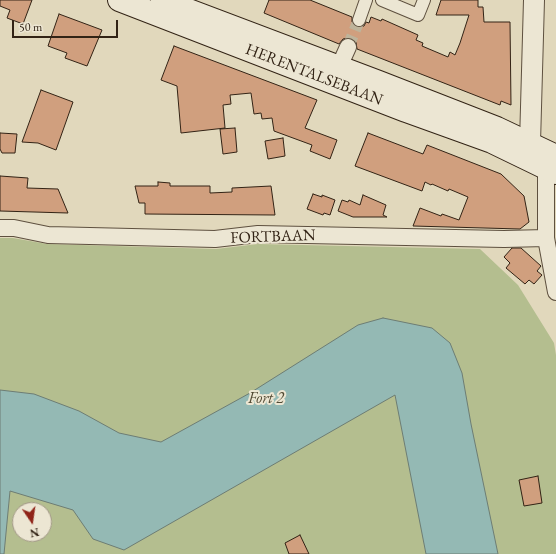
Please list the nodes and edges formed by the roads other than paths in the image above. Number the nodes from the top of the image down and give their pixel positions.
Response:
1 (119, 0) edge
2 (162, 0) edge
3 (382, 0) edge
4 (424, 0) edge
5 (534, 0) edge
6 (362, 1) edge
7 (359, 20) tunnel mouth
8 (348, 47) tunnel mouth
9 (340, 67) junction
10 (530, 143) junction
11 (510, 150) junction
12 (553, 166) edge
13 (0, 228) edge
14 (546, 238) junction
15 (556, 292) edge

1 - 11 main road, HERENTALSEBAAN
2 - 9 main road, HERENTALSEBAAN
3 - 4 street
5 - 10 street
6 - 7 street
8 - 9 street
9 - 10 main road, HERENTALSEBAAN
10 - 11 street
10 - 12 main road, HERENTALSEBAAN
11 - 12 main road, HERENTALSEBAAN
12 - 14 street
13 - 14 street, FORTBAAN
14 - 15 street

